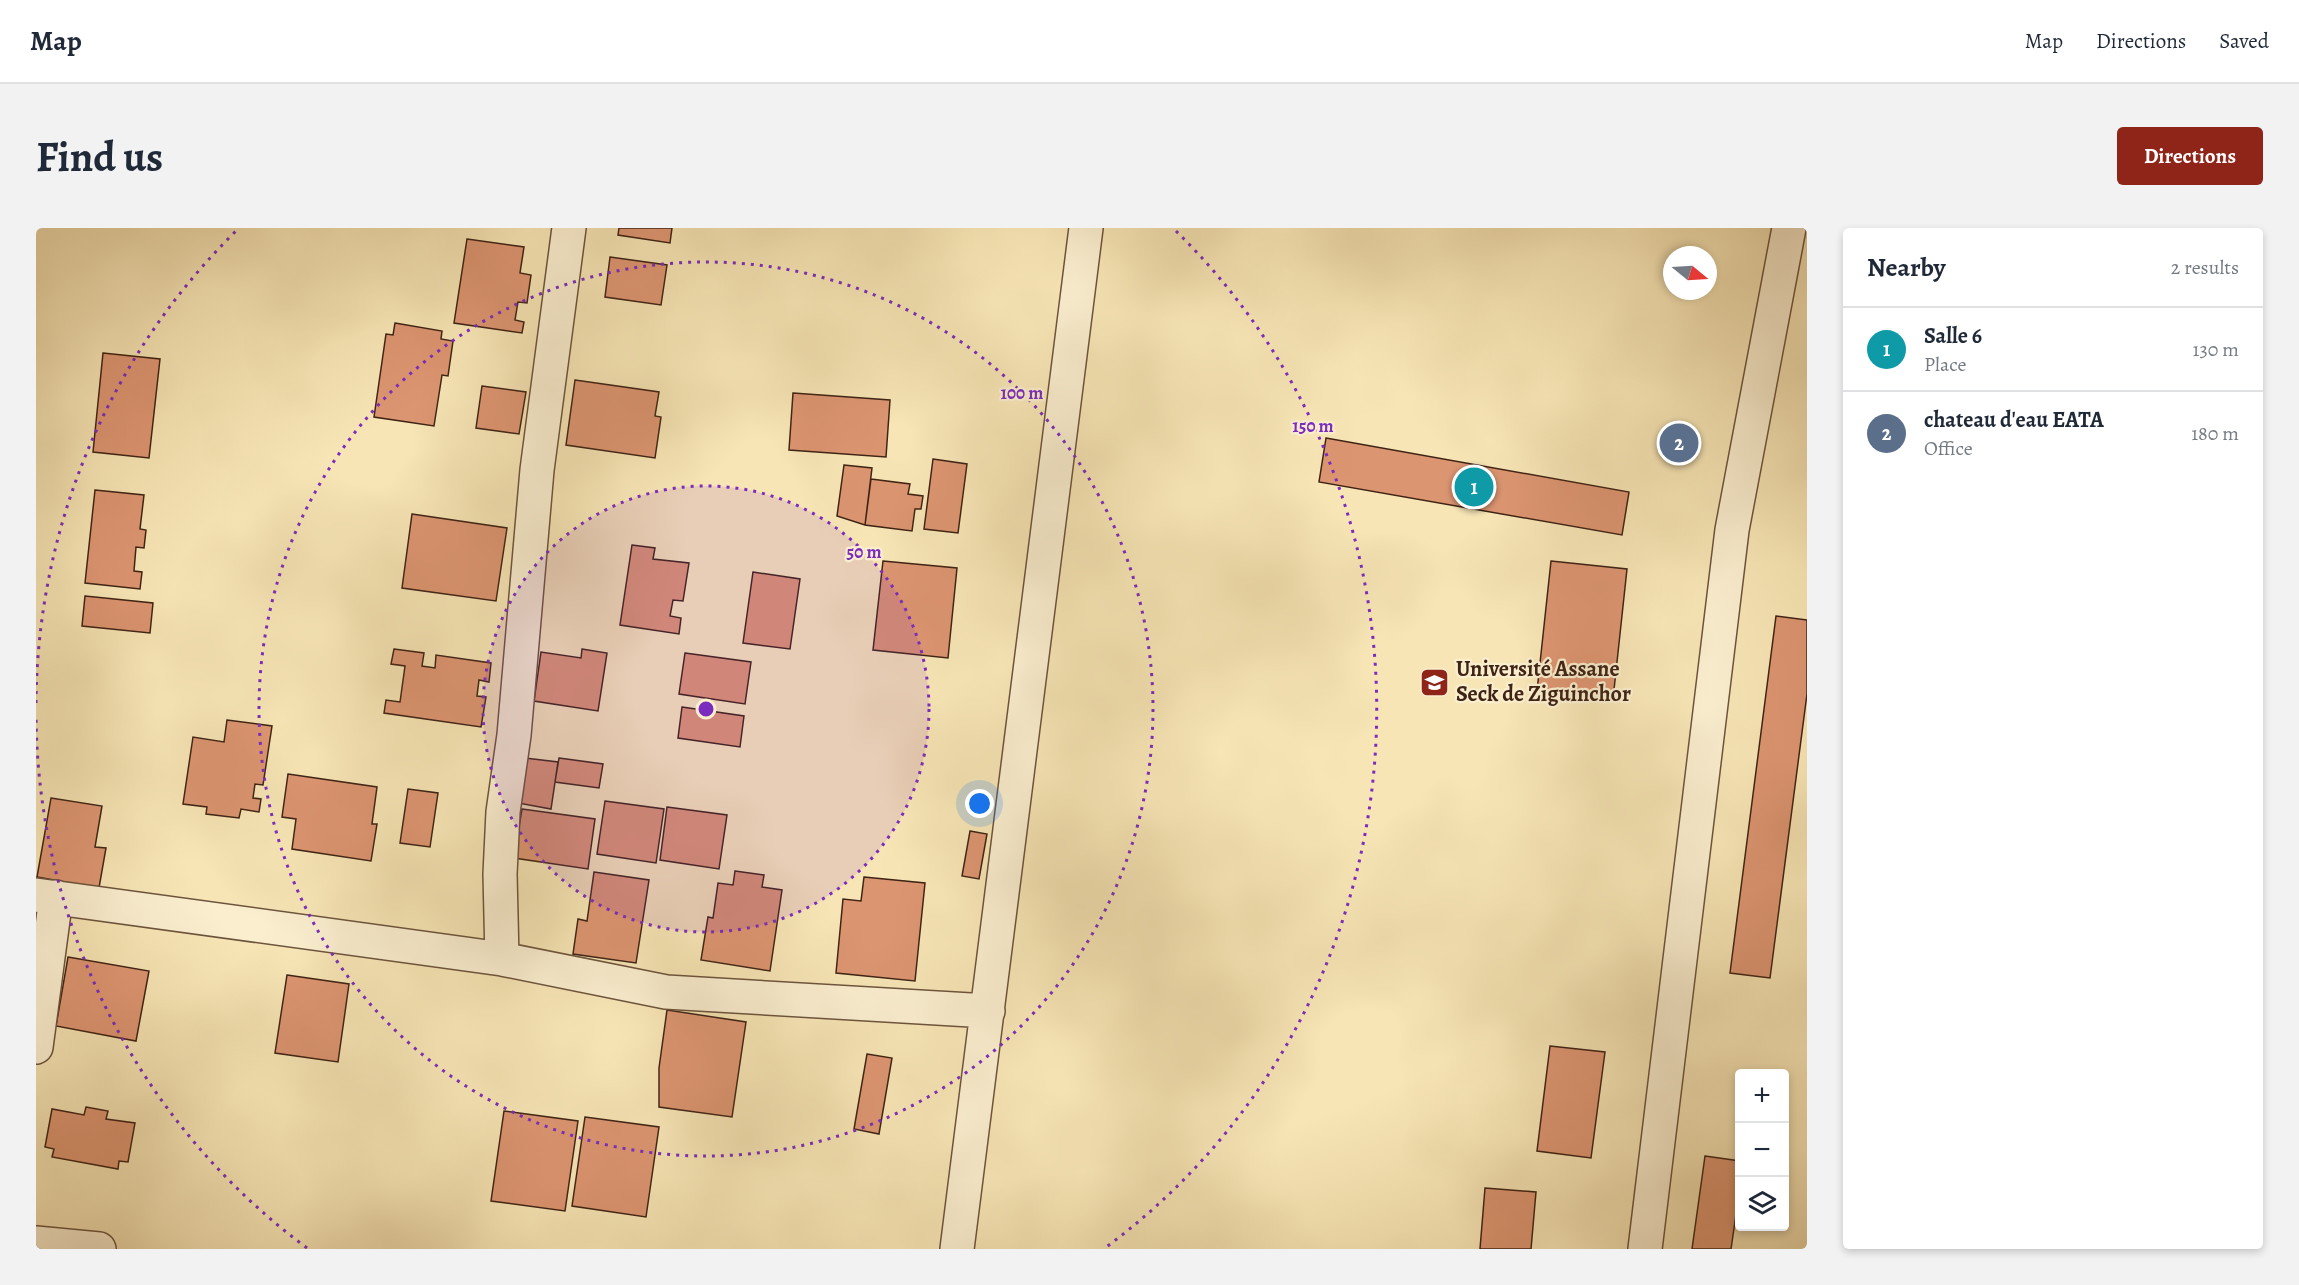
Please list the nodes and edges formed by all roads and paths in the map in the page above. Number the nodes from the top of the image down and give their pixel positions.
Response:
1 (569, 228) edge
2 (1086, 228) edge
3 (1790, 228) edge
4 (46, 896) edge
5 (502, 959) junction
6 (988, 1011) junction
7 (36, 1047) edge
8 (36, 1243) edge
9 (99, 1249) edge
10 (957, 1249) edge
11 (1645, 1249) edge

1 - 5 street
2 - 6 street
3 - 11 street
4 - 5 street
4 - 7 street
5 - 6 street
6 - 10 street
8 - 9 street

